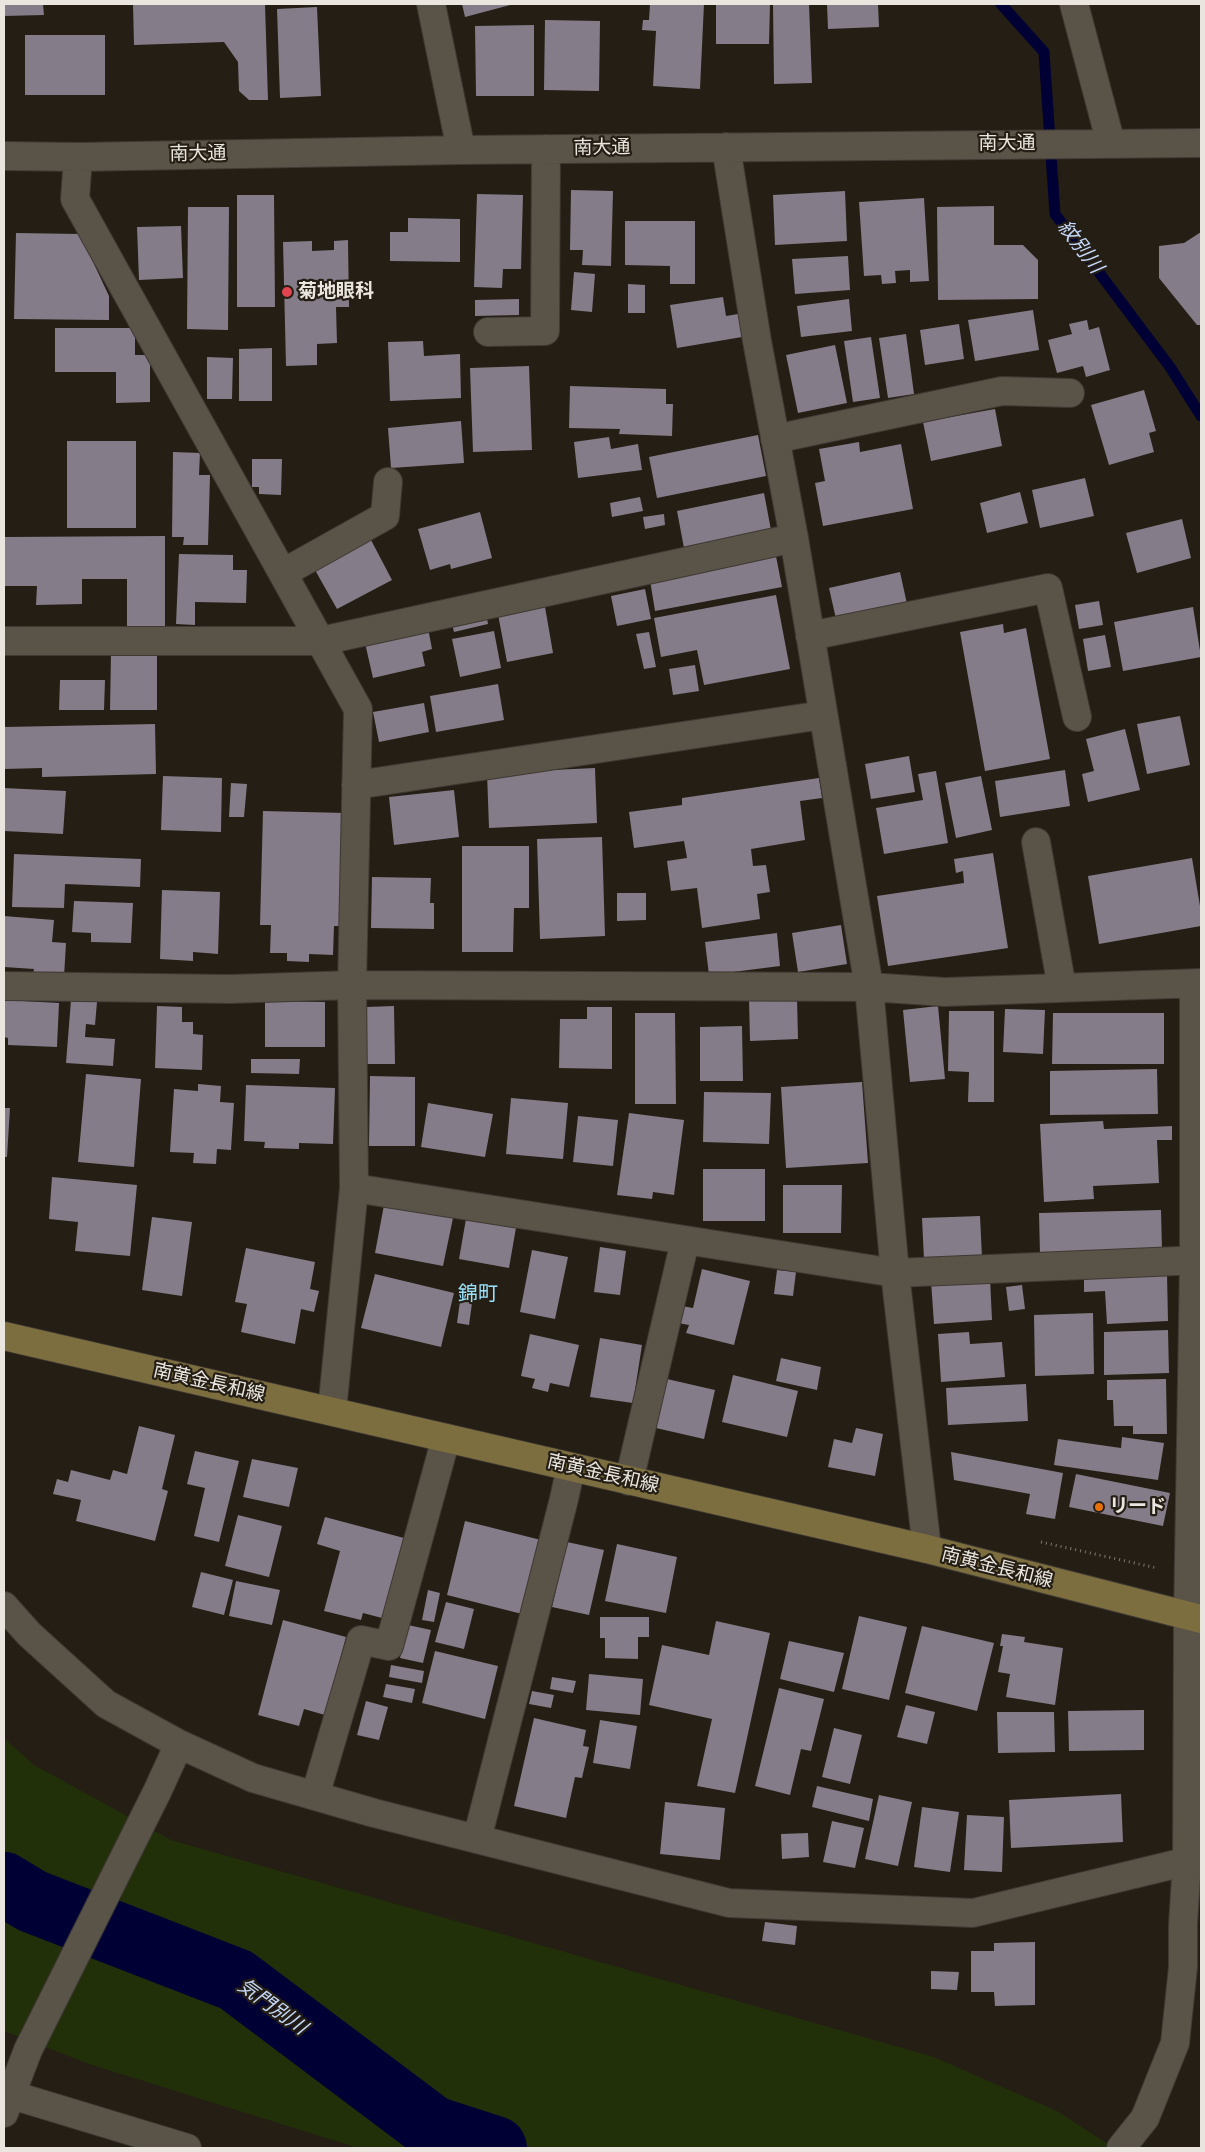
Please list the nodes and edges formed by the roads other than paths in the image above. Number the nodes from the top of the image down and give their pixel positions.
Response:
1 (431, 4) edge
2 (1074, 4) edge
3 (1201, 143) edge
4 (1111, 144) junction
5 (726, 147) junction
6 (546, 149) junction
7 (461, 150) junction
8 (4, 156) edge
9 (78, 156) junction
10 (488, 332) dead end
11 (1070, 393) dead end
12 (775, 439) junction
13 (388, 482) dead end
14 (794, 538) junction
15 (283, 573) junction
16 (810, 636) junction
17 (4, 641) edge
18 (321, 641) junction
19 (823, 715) junction
20 (1077, 717) dead end
21 (356, 786) junction
22 (1036, 842) dead end
23 (1198, 984) edge
24 (352, 985) junction
25 (4, 986) edge
26 (869, 987) junction
27 (1062, 988) junction
28 (354, 1188) junction
29 (685, 1240) junction
30 (1198, 1261) edge
31 (895, 1273) junction
32 (4, 1336) edge
33 (332, 1411) junction
34 (446, 1438) junction
35 (571, 1466) junction
36 (629, 1480) junction
37 (927, 1549) junction
38 (4, 1606) edge
39 (1195, 1618) edge
40 (179, 1744) junction
41 (315, 1796) junction
42 (477, 1839) junction
43 (1194, 1859) edge
44 (1192, 1924) edge
45 (6, 2100) edge
46 (187, 2148) edge
47 (1121, 2148) edge

1 - 7 street
2 - 4 street
3 - 4 street, 南大通
4 - 5 street, 南大通
5 - 6 street, 南大通
5 - 12 street
6 - 7 street, 南大通
6 - 10 street
7 - 9 street, 南大通
8 - 9 street, 南大通
9 - 15 street
11 - 12 street
12 - 14 street
13 - 15 street
14 - 16 street
14 - 18 street
15 - 18 street
16 - 19 street
16 - 20 street
17 - 18 street
18 - 21 street
19 - 21 street
19 - 26 street
21 - 24 street
22 - 27 street
23 - 27 street
23 - 30 street
24 - 25 street
24 - 26 street
24 - 28 street
26 - 27 street
26 - 31 street
28 - 29 street
28 - 33 street
29 - 31 street
29 - 36 street
30 - 31 street
30 - 39 street
31 - 37 street
32 - 33 main road, 南黄金長和線
33 - 34 main road, 南黄金長和線
34 - 35 main road, 南黄金長和線
34 - 41 street
35 - 36 main road, 南黄金長和線
35 - 42 street
36 - 37 main road, 南黄金長和線
37 - 39 main road, 南黄金長和線
38 - 40 street
39 - 43 street
40 - 41 street
40 - 45 street
41 - 42 street
42 - 43 street
43 - 44 street
44 - 47 street
45 - 46 street

